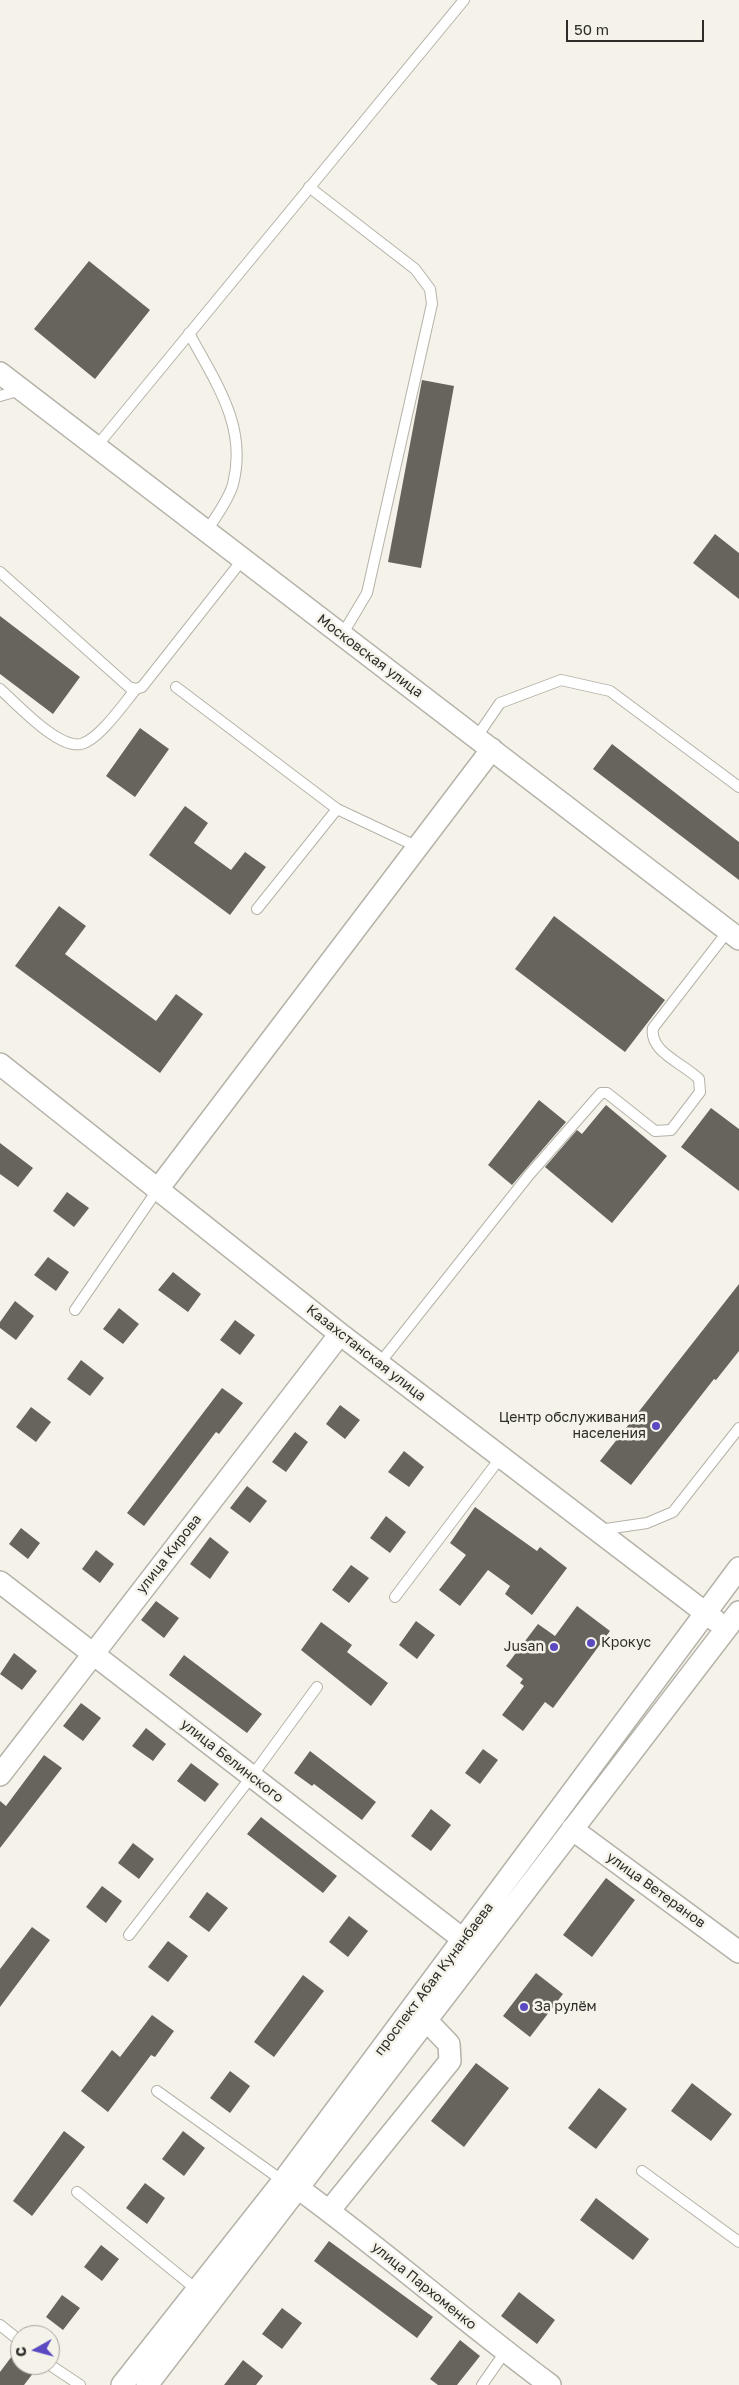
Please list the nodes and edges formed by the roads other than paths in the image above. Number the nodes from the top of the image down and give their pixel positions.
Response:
1 (464, 0) edge
2 (309, 187) junction
3 (190, 333) junction
4 (0, 373) edge
5 (22, 390) junction
6 (0, 396) edge
7 (96, 447) junction
8 (207, 531) junction
9 (243, 559) junction
10 (0, 572) edge
11 (342, 634) junction
12 (176, 687) dead end
13 (0, 689) edge
14 (136, 689) junction
15 (484, 743) junction
16 (739, 788) edge
17 (337, 809) junction
18 (418, 847) junction
19 (257, 909) dead end
20 (734, 935) edge
21 (3, 1073) edge
22 (158, 1189) junction
23 (74, 1310) dead end
24 (340, 1334) junction
25 (379, 1364) junction
26 (739, 1428) edge
27 (501, 1457) junction
28 (598, 1530) junction
29 (739, 1568) edge
30 (0, 1582) edge
31 (395, 1597) dead end
32 (704, 1612) junction
33 (739, 1612) edge
34 (732, 1630) edge
35 (93, 1652) junction
36 (317, 1687) dead end
37 (0, 1775) edge
38 (252, 1776) junction
39 (572, 1829) junction
40 (129, 1934) dead end
41 (464, 1940) junction
42 (739, 1952) edge
43 (426, 2020) junction
44 (157, 2091) dead end
45 (642, 2171) dead end
46 (290, 2184) junction
47 (77, 2192) dead end
48 (329, 2211) junction
49 (739, 2242) edge
50 (196, 2289) junction
51 (0, 2325) edge
52 (10, 2333) edge
53 (506, 2352) junction
54 (60, 2371) edge
55 (80, 2385) edge
56 (122, 2385) edge
57 (147, 2385) edge
58 (482, 2385) edge
59 (550, 2385) edge

1 - 2 lane
2 - 3 lane
2 - 11 lane
3 - 7 lane
3 - 8 lane
4 - 5 street, Московская улица
5 - 6 lane
5 - 7 street, Московская улица
7 - 8 street, Московская улица
8 - 9 street, Московская улица
9 - 11 street, Московская улица
9 - 14 lane
10 - 14 lane
11 - 15 street, Московская улица
12 - 17 lane
13 - 14 lane
15 - 16 lane
15 - 18 street
15 - 20 street, Московская улица
17 - 18 lane
17 - 19 lane
18 - 22 street
20 - 25 lane
21 - 22 street, Казахстанская улица
22 - 23 lane
22 - 24 street, Казахстанская улица
24 - 25 street, Казахстанская улица
24 - 35 street, улица Кирова
25 - 27 street, Казахстанская улица
26 - 28 lane
27 - 28 street, Казахстанская улица
27 - 31 lane
28 - 32 street, Казахстанская улица
29 - 32 street, проспект Абая Кунанбаева
30 - 35 street, улица Белинского
32 - 34 street, Казахстанская улица
32 - 41 street, проспект Абая Кунанбаева
33 - 34 street, проспект Абая Кунанбаева
34 - 39 street, проспект Абая Кунанбаева
35 - 37 street, улица Кирова
35 - 38 street, улица Белинского
36 - 38 lane
38 - 40 lane
38 - 41 street, улица Белинского
39 - 42 street, улица Ветеранов
39 - 43 street, проспект Абая Кунанбаева
41 - 46 street, проспект Абая Кунанбаева
43 - 46 street, проспект Абая Кунанбаева
43 - 48 street
44 - 46 lane
45 - 49 lane
46 - 48 street, улица Пархоменко
46 - 50 street, проспект Абая Кунанбаева
46 - 57 street, проспект Абая Кунанбаева
47 - 50 lane
48 - 53 street, улица Пархоменко
50 - 56 street, проспект Абая Кунанбаева
51 - 52 lane
53 - 58 lane
53 - 59 street, улица Пархоменко
54 - 55 lane

